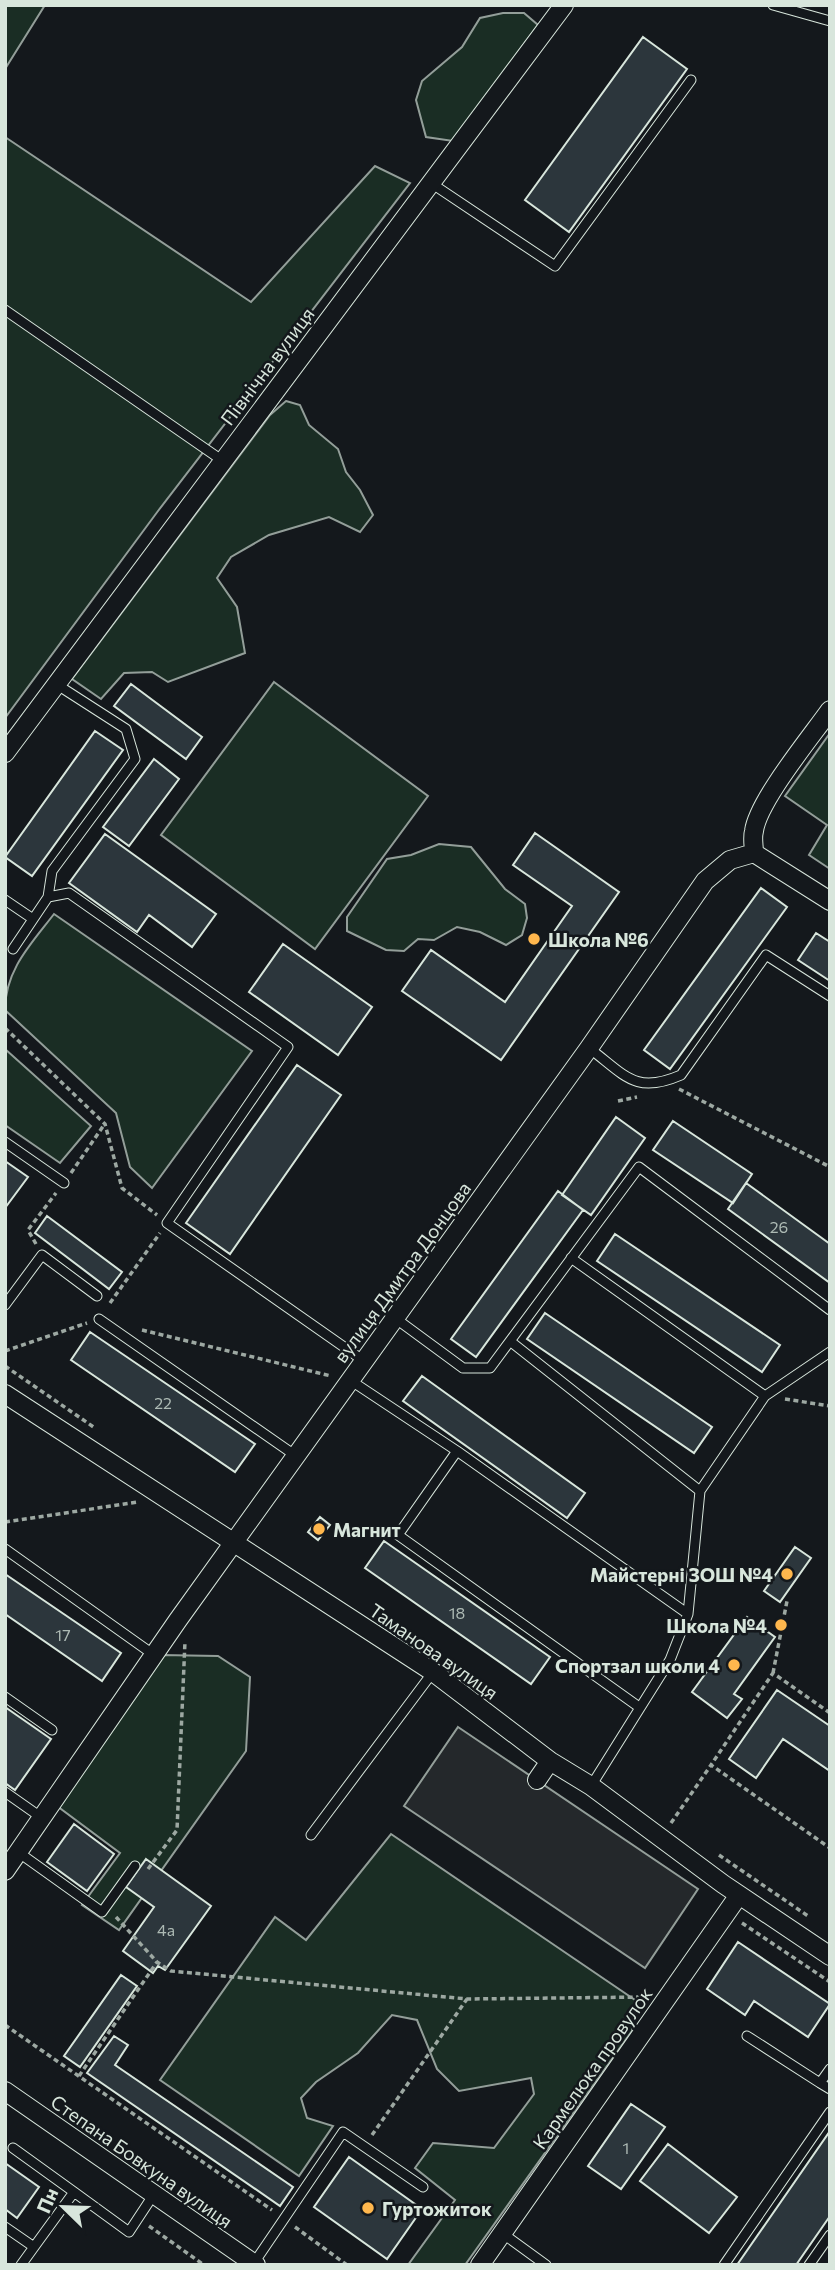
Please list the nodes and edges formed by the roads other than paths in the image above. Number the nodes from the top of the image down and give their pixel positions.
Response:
1 (564, 5) edge
2 (773, 5) edge
3 (830, 21) edge
4 (691, 80) dead end
5 (431, 183) junction
6 (5, 310) edge
7 (223, 461) junction
8 (56, 684) junction
9 (830, 710) edge
10 (5, 753) edge
11 (754, 853) junction
12 (48, 897) junction
13 (5, 900) edge
14 (830, 901) edge
15 (33, 919) junction
16 (13, 949) dead end
17 (830, 996) edge
18 (589, 1048) junction
19 (5, 1142) edge
20 (64, 1183) dead end
21 (571, 1258) junction
22 (97, 1296) dead end
23 (5, 1305) edge
24 (830, 1310) edge
25 (395, 1318) junction
26 (99, 1319) road end
27 (510, 1341) junction
28 (830, 1352) edge
29 (364, 1361) junction
30 (350, 1380) junction
31 (5, 1394) edge
32 (765, 1396) junction
33 (457, 1451) junction
34 (296, 1456) junction
35 (700, 1491) junction
36 (234, 1542) junction
37 (5, 1549) edge
38 (688, 1614) junction
39 (154, 1655) junction
40 (433, 1672) junction
41 (5, 1697) edge
42 (639, 1707) junction
43 (52, 1730) dead end
44 (550, 1761) junction
45 (537, 1780) dead end
46 (591, 1786) junction
47 (5, 1792) edge
48 (42, 1818) junction
49 (311, 1835) dead end
50 (18, 1852) junction
51 (135, 1866) dead end
52 (5, 1871) edge
53 (739, 1895) junction
54 (830, 1956) edge
55 (747, 2036) dead end
56 (830, 2069) edge
57 (820, 2083) junction
58 (830, 2090) edge
59 (5, 2091) edge
60 (830, 2112) edge
61 (13, 2148) dead end
62 (423, 2187) dead end
63 (74, 2192) junction
64 (154, 2194) junction
65 (5, 2227) edge
66 (502, 2233) junction
67 (830, 2235) edge
68 (34, 2247) junction
69 (255, 2264) edge
70 (21, 2265) edge
71 (480, 2265) edge
72 (546, 2265) edge
73 (724, 2265) edge
74 (809, 2265) edge

1 - 5 street, Північна вулиця
2 - 3 lane
4 - 5 lane
5 - 7 street, Північна вулиця
6 - 7 lane
7 - 8 street, Північна вулиця
8 - 10 street, Північна вулиця
8 - 12 lane
9 - 11 street
11 - 14 street
11 - 18 street, вулиця Дмитра Донцова
12 - 15 lane
12 - 29 lane
13 - 15 lane
15 - 16 lane
17 - 18 lane
18 - 25 street, вулиця Дмитра Донцова
19 - 20 lane
21 - 24 lane
21 - 27 lane
21 - 32 lane
22 - 23 lane
25 - 27 lane
25 - 29 street, вулиця Дмитра Донцова
26 - 34 lane
27 - 35 lane
28 - 32 lane
29 - 30 street, вулиця Дмитра Донцова
30 - 33 lane
30 - 34 street, вулиця Дмитра Донцова
31 - 36 street, Таманова вулиця
32 - 35 lane
33 - 38 lane
33 - 42 lane
34 - 36 street, вулиця Дмитра Донцова
35 - 38 lane
36 - 39 street, вулиця Дмитра Донцова
36 - 40 street, Таманова вулиця
37 - 39 lane
38 - 42 lane
39 - 48 street, вулиця Дмитра Донцова
40 - 44 street, Таманова вулиця
40 - 49 lane
41 - 43 lane
42 - 46 lane
44 - 45 street
44 - 46 street, Таманова вулиця
46 - 53 street, Таманова вулиця
47 - 48 lane
48 - 50 street, вулиця Дмитра Донцова
50 - 51 lane
50 - 52 street, вулиця Дмитра Донцова
53 - 54 street, Таманова вулиця
53 - 66 street, Кармелюка провулок
55 - 57 lane
56 - 57 lane
57 - 58 lane
59 - 64 street, Степана Бовкуна вулиця
60 - 73 lane
61 - 63 lane
62 - 69 lane
63 - 64 lane
63 - 68 lane
64 - 69 street, Степана Бовкуна вулиця
65 - 68 lane
66 - 71 street, Кармелюка провулок
66 - 72 lane
67 - 74 lane
68 - 70 lane

